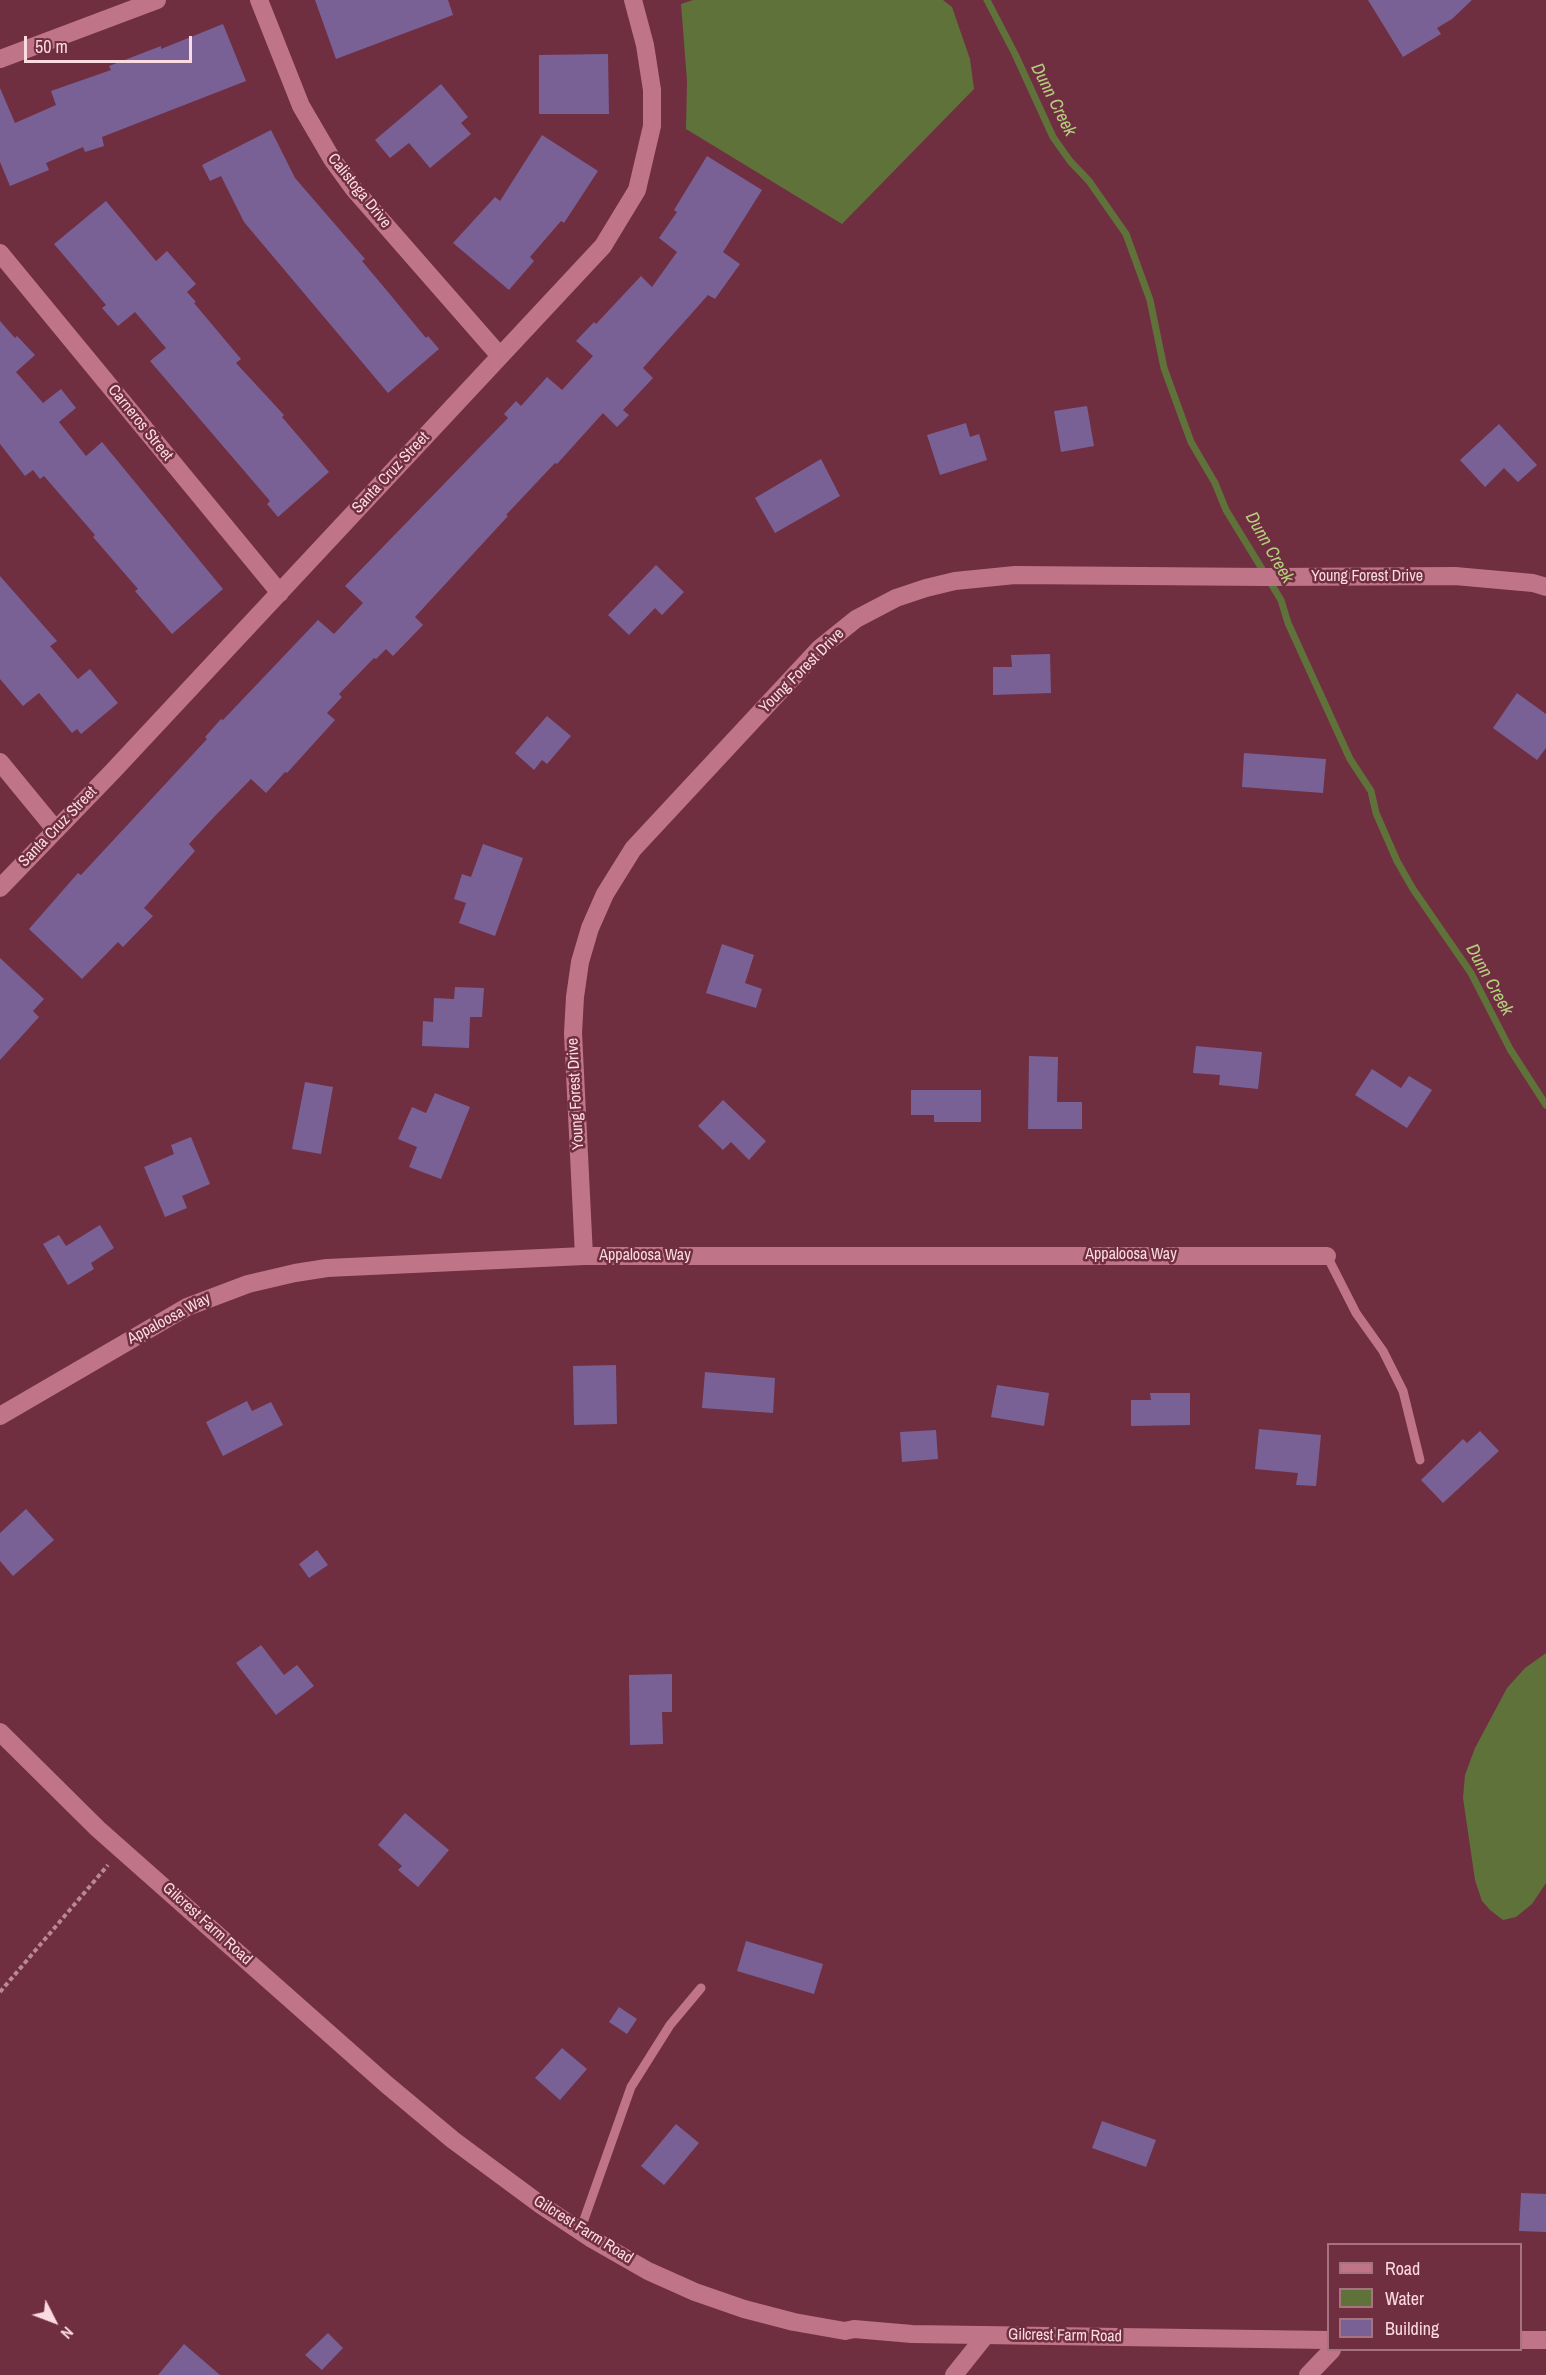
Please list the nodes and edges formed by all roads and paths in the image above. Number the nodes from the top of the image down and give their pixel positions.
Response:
1 (157, 0) edge
2 (259, 0) edge
3 (633, 0) edge
4 (0, 59) edge
5 (0, 253) edge
6 (500, 356) junction
7 (1546, 587) edge
8 (280, 593) junction
9 (0, 762) edge
10 (55, 829) junction
11 (0, 888) edge
12 (584, 1256) junction
13 (1327, 1256) joint
14 (0, 1416) edge
15 (1420, 1460) dead end
16 (0, 1732) edge
17 (123, 1849) junction
18 (701, 1988) dead end
19 (0, 1992) edge
20 (580, 2231) junction
21 (986, 2335) junction
22 (1327, 2340) edge
23 (1522, 2340) edge
24 (1546, 2340) edge
25 (1330, 2351) edge
26 (954, 2375) edge
27 (1308, 2375) edge

1 - 4 street
2 - 6 street, Calistoga Drive
3 - 6 street, Santa Cruz Street
5 - 8 street, Carneros Street
6 - 8 street, Santa Cruz Street
7 - 12 street, Young Forest Drive
8 - 10 street, Santa Cruz Street
9 - 10 street
10 - 11 street, Santa Cruz Street
12 - 13 street, Appaloosa Way
12 - 14 street, Appaloosa Way
13 - 15 lane
16 - 17 street, Gilcrest Farm Road
17 - 19 path
17 - 20 street, Gilcrest Farm Road
18 - 20 lane
20 - 21 street, Gilcrest Farm Road
21 - 22 street, Gilcrest Farm Road
21 - 26 street
23 - 24 street
25 - 27 street

